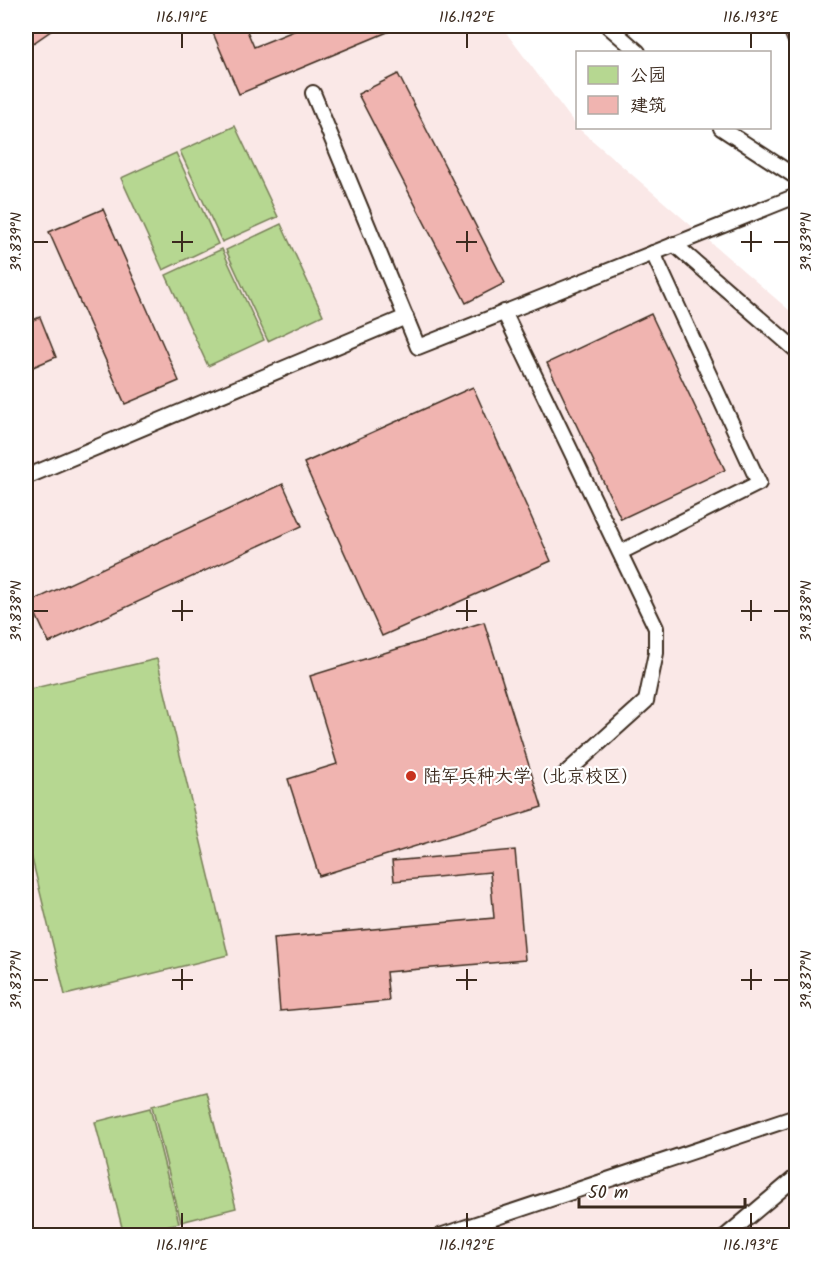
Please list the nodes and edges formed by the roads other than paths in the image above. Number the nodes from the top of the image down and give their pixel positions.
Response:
1 (608, 26) edge
2 (637, 51) edge
3 (313, 93) dead end
4 (723, 129) edge
5 (796, 177) edge
6 (796, 196) edge
7 (674, 244) junction
8 (653, 253) junction
9 (504, 312) junction
10 (406, 317) junction
11 (796, 350) edge
12 (26, 477) edge
13 (621, 552) junction
14 (565, 774) dead end
15 (796, 1117) edge
16 (796, 1177) edge
17 (440, 1236) edge
18 (726, 1236) edge

1 - 2 lane
3 - 10 lane
4 - 5 lane
6 - 7 lane
7 - 8 lane
7 - 11 lane
8 - 9 lane
8 - 13 lane
9 - 10 lane
9 - 13 lane
10 - 12 lane
13 - 14 lane
15 - 17 lane
16 - 18 lane

